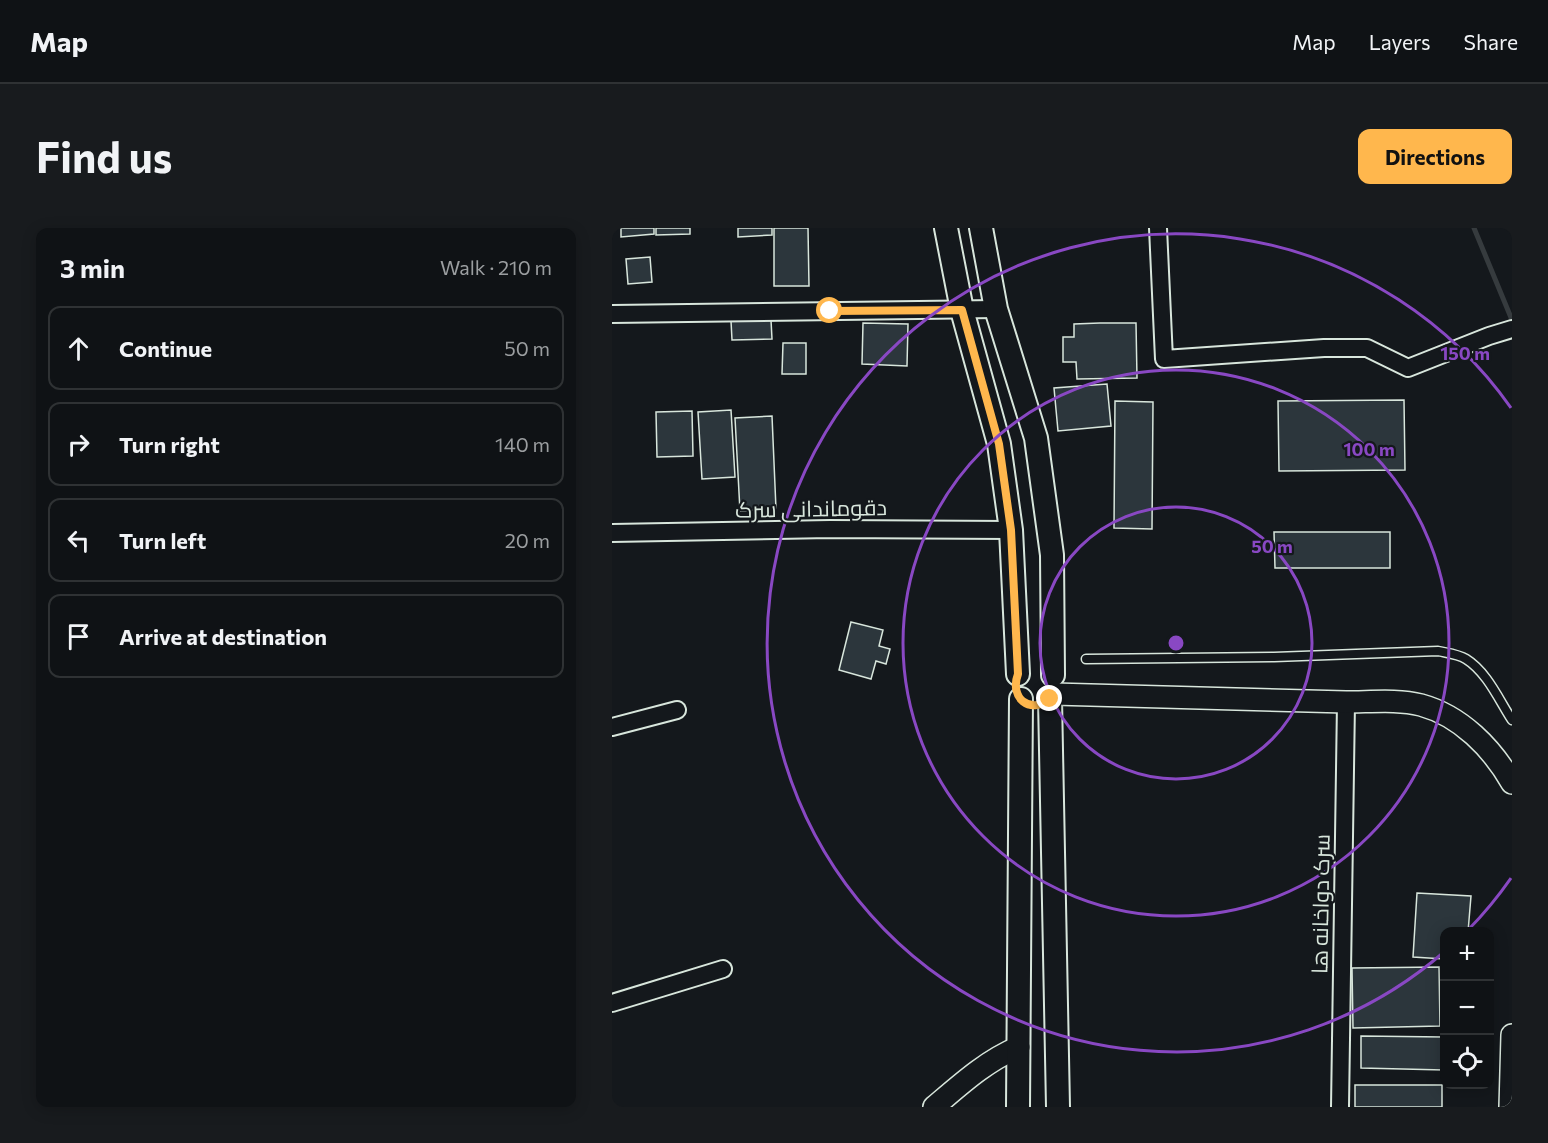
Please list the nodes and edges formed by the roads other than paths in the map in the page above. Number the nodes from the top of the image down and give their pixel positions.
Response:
1 (946, 228) edge
2 (981, 228) edge
3 (1158, 228) edge
4 (996, 309) junction
5 (962, 310) junction
6 (612, 314) edge
7 (1512, 329) edge
8 (1011, 530) junction
9 (612, 533) edge
10 (1086, 658) dead end
11 (1018, 674) junction
12 (1053, 689) junction
13 (1021, 699) junction
14 (1346, 702) junction
15 (677, 710) dead end
16 (1512, 720) edge
17 (612, 727) edge
18 (1512, 783) edge
19 (723, 969) dead end
20 (612, 1003) edge
21 (1512, 1035) edge
22 (1019, 1047) junction
23 (934, 1107) edge
24 (1018, 1107) edge
25 (1058, 1107) edge
26 (1340, 1107) edge
27 (1510, 1107) edge

1 - 5 main road
2 - 4 main road
3 - 7 street
4 - 5 street
4 - 12 main road
5 - 6 street
5 - 8 main road
8 - 9 street, دقوماندانی سرک
8 - 11 main road
10 - 16 lane
11 - 12 main road
11 - 13 main road
12 - 13 main road
12 - 14 street
12 - 25 main road
13 - 22 main road
14 - 18 street
14 - 26 street, سرک دواخانه ها
15 - 17 street
19 - 20 street
21 - 27 street
22 - 23 street
22 - 24 main road

